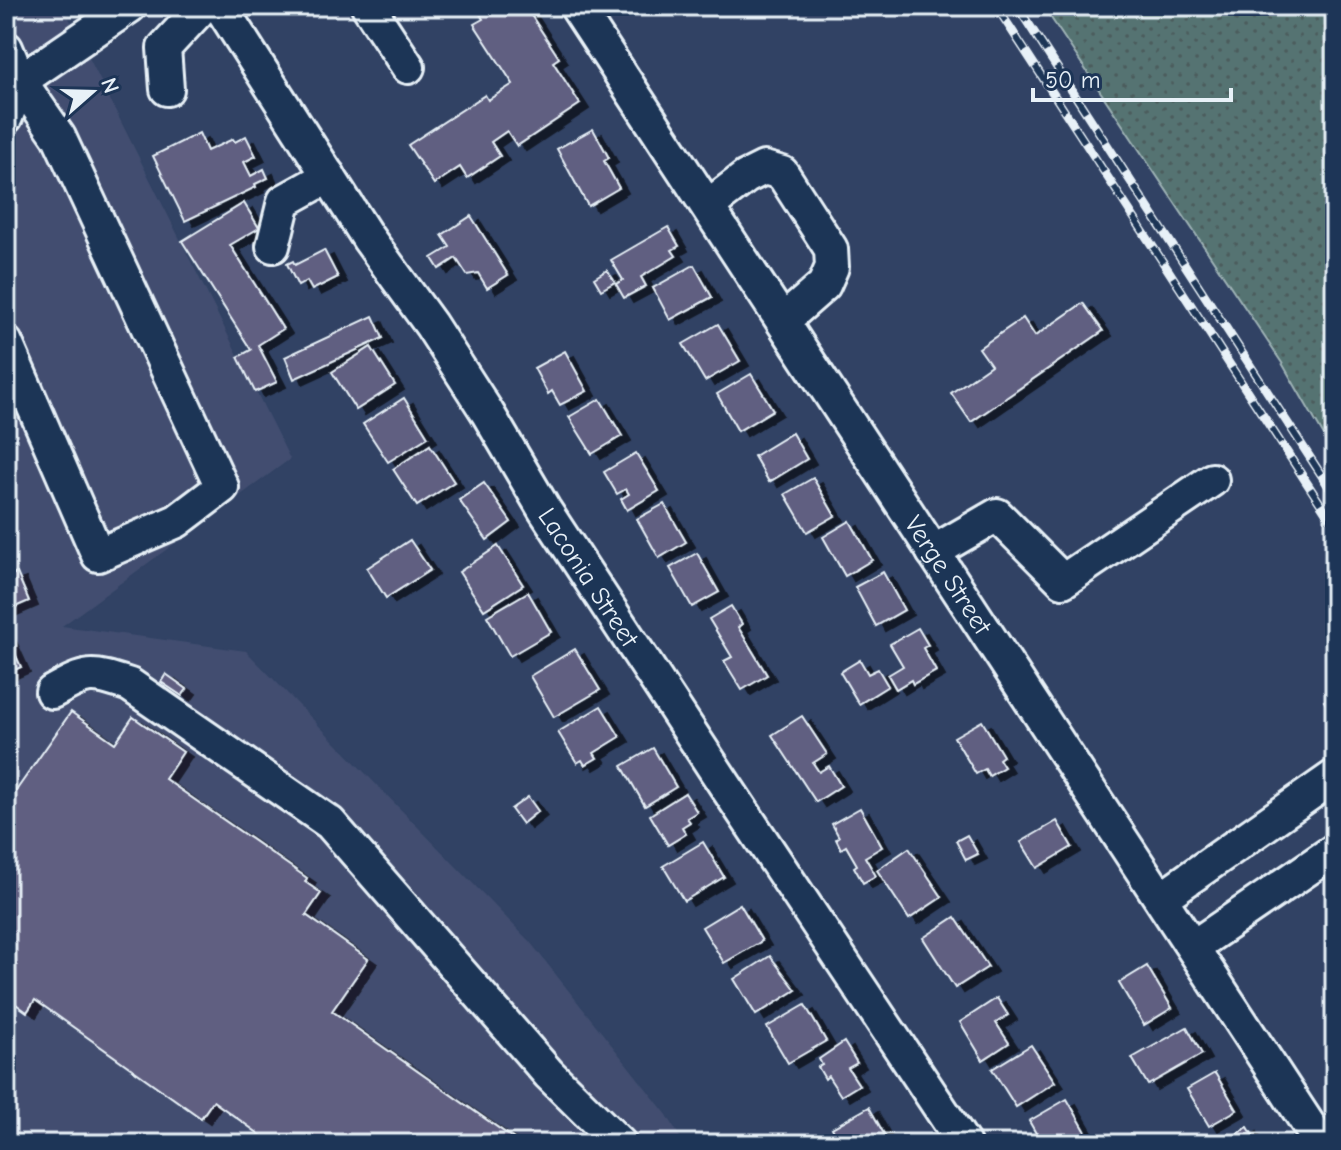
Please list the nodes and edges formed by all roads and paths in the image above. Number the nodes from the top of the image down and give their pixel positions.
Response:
1 (130, 6) edge
2 (203, 6) edge
3 (220, 6) edge
4 (368, 6) edge
5 (576, 6) edge
6 (6, 48) edge
7 (408, 67) dead end
8 (20, 81) junction
9 (167, 89) dead end
10 (6, 117) edge
11 (329, 176) junction
12 (708, 206) junction
13 (273, 246) dead end
14 (783, 321) junction
15 (6, 343) edge
16 (1212, 480) dead end
17 (933, 552) junction
18 (52, 692) dead end
19 (1335, 776) edge
20 (1326, 862) edge
21 (1161, 898) junction
22 (1193, 947) junction
23 (620, 1144) edge
24 (964, 1144) edge
25 (1321, 1144) edge

1 - 8 street
2 - 9 street
3 - 11 street, Laconia Street
4 - 7 street
5 - 12 street, Verge Street
6 - 8 street
8 - 10 street
8 - 15 street
11 - 13 street
11 - 24 street, Laconia Street
12 - 14 street, Verge Street
12 - 14 street
14 - 17 street, Verge Street
16 - 17 street
17 - 21 street, Verge Street
18 - 23 street
19 - 21 street
20 - 22 street
21 - 22 street, Verge Street
22 - 25 street, Verge Street

